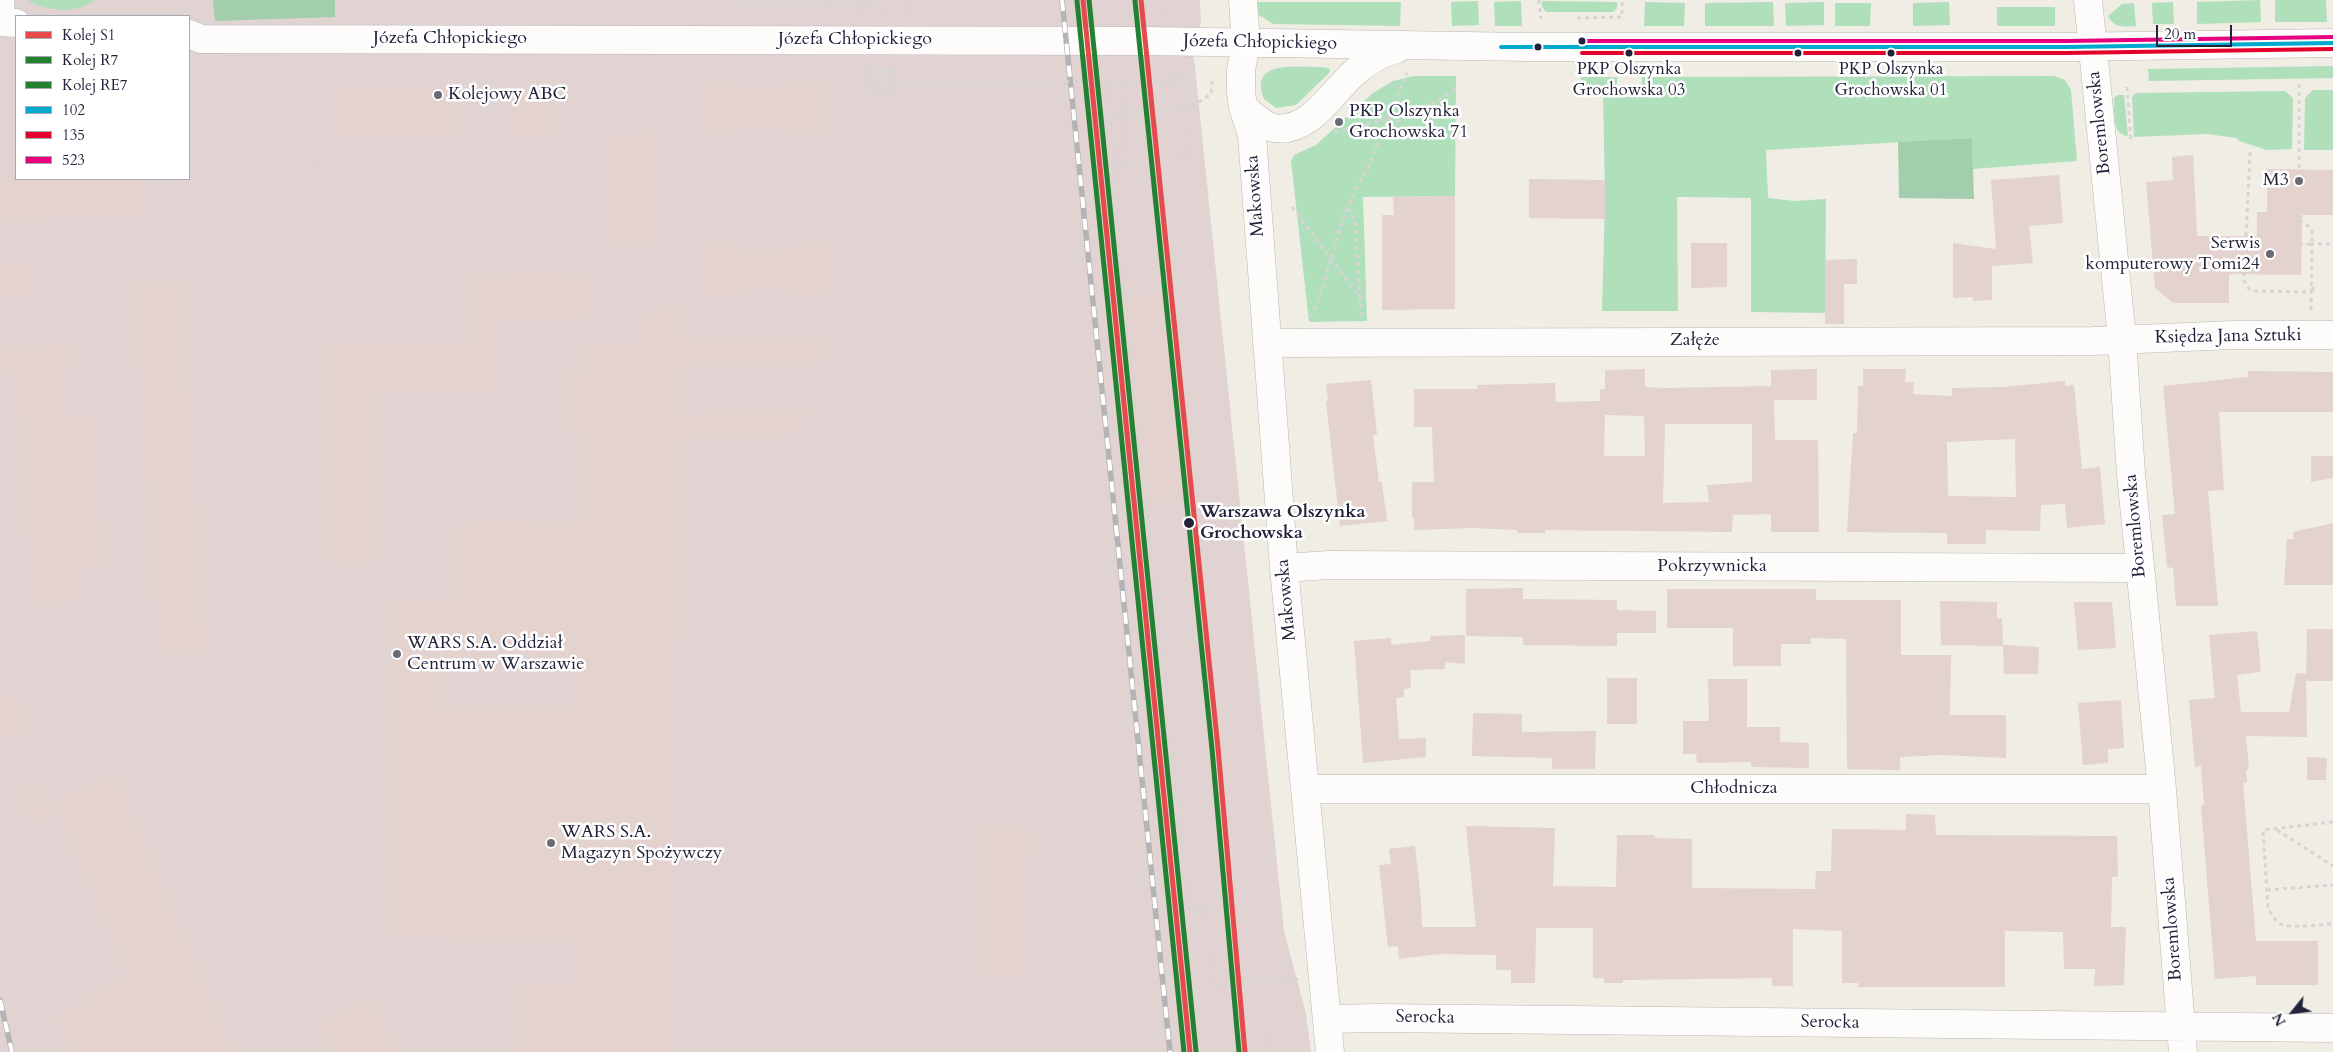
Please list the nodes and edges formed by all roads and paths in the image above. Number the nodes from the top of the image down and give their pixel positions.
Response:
1 (0, 0) edge
2 (457, 0) edge
3 (910, 0) edge
4 (1164, 0) edge
5 (1243, 0) edge
6 (1538, 0) edge
7 (1622, 0) edge
8 (2088, 0) edge
9 (761, 1) edge
10 (894, 14) dead end
11 (1166, 15) dead end
12 (902, 17) dead end
13 (1549, 18) dead end
14 (1567, 18) dead end
15 (15, 23) edge
16 (190, 34) edge
17 (1246, 43) junction
18 (2333, 43) edge
19 (2093, 47) junction
20 (1408, 59) junction
21 (320, 63) dead end
22 (893, 69) dead end
23 (882, 70) dead end
24 (893, 81) junction
25 (1123, 81) junction
26 (1166, 81) junction
27 (1212, 81) dead end
28 (1109, 82) junction
29 (2299, 84) dead end
30 (1456, 89) dead end
31 (1243, 107) junction
32 (1187, 110) junction
33 (1408, 114) junction
34 (1389, 118) junction
35 (1112, 121) junction
36 (1328, 133) dead end
37 (1382, 134) junction
38 (2250, 152) dead end
39 (1114, 168) junction
40 (2299, 169) dead end
41 (1292, 206) dead end
42 (1347, 207) junction
43 (2292, 215) dead end
44 (2301, 244) dead end
45 (2312, 244) junction
46 (2333, 244) edge
47 (1332, 260) junction
48 (2317, 288) dead end
49 (2311, 290) junction
50 (1360, 297) junction
51 (2311, 307) dead end
52 (1309, 318) dead end
53 (1364, 324) dead end
54 (2333, 335) edge
55 (2122, 339) junction
56 (1267, 343) junction
57 (1284, 568) junction
58 (2140, 568) junction
59 (311, 581) dead end
60 (1306, 789) junction
61 (2162, 789) junction
62 (2333, 822) edge
63 (2276, 829) junction
64 (2333, 866) edge
65 (2333, 885) edge
66 (2267, 890) junction
67 (2333, 924) edge
68 (1323, 977) junction
69 (1327, 1019) junction
70 (2333, 1028) edge
71 (1266, 1036) dead end
72 (2182, 1039) edge
73 (1268, 1052) edge
74 (1330, 1052) edge

1 - 15 street
2 - 9 path
3 - 12 path
4 - 11 path
5 - 17 street, Makowska
6 - 13 path
7 - 14 path
8 - 19 street, Boremlowska
9 - 10 path
16 - 17 street, Józefa Chłopickiego
17 - 20 street, Józefa Chłopickiego
17 - 31 street, Makowska
18 - 19 street, Józefa Chłopickiego
19 - 20 street, Józefa Chłopickiego
19 - 55 street, Boremlowska
20 - 31 street
20 - 34 path
21 - 59 path
22 - 24 path, bridge
23 - 24 path, bridge
24 - 28 path, bridge
25 - 26 path, bridge
25 - 28 path, bridge
25 - 39 path, bridge
26 - 32 path
26 - 32 path, bridge
27 - 32 path
28 - 35 path
29 - 40 path
30 - 33 path
31 - 56 street, Makowska
32 - 35 path
33 - 34 path
33 - 37 path
34 - 36 path
34 - 37 path
35 - 39 path
37 - 42 path
38 - 49 path
39 - 68 path
41 - 47 path
42 - 47 path
42 - 50 path
43 - 45 path
44 - 45 path
45 - 46 path
45 - 49 path
47 - 50 path
47 - 52 path
48 - 49 path
49 - 51 path
50 - 53 path
54 - 55 street, Księdza Jana Sztuki
55 - 56 street, Załęże
55 - 58 street, Boremlowska
56 - 57 street, Makowska
57 - 58 street, Pokrzywnicka
57 - 60 street, Makowska
58 - 61 street, Boremlowska
60 - 61 street, Chłodnicza
60 - 68 street, Makowska
61 - 72 street, Boremlowska
62 - 63 path
63 - 64 path
63 - 66 path
65 - 66 path
66 - 67 path
68 - 69 street, Makowska
69 - 72 street, Serocka
69 - 74 street, Makowska
70 - 72 street, Serocka
71 - 73 path

